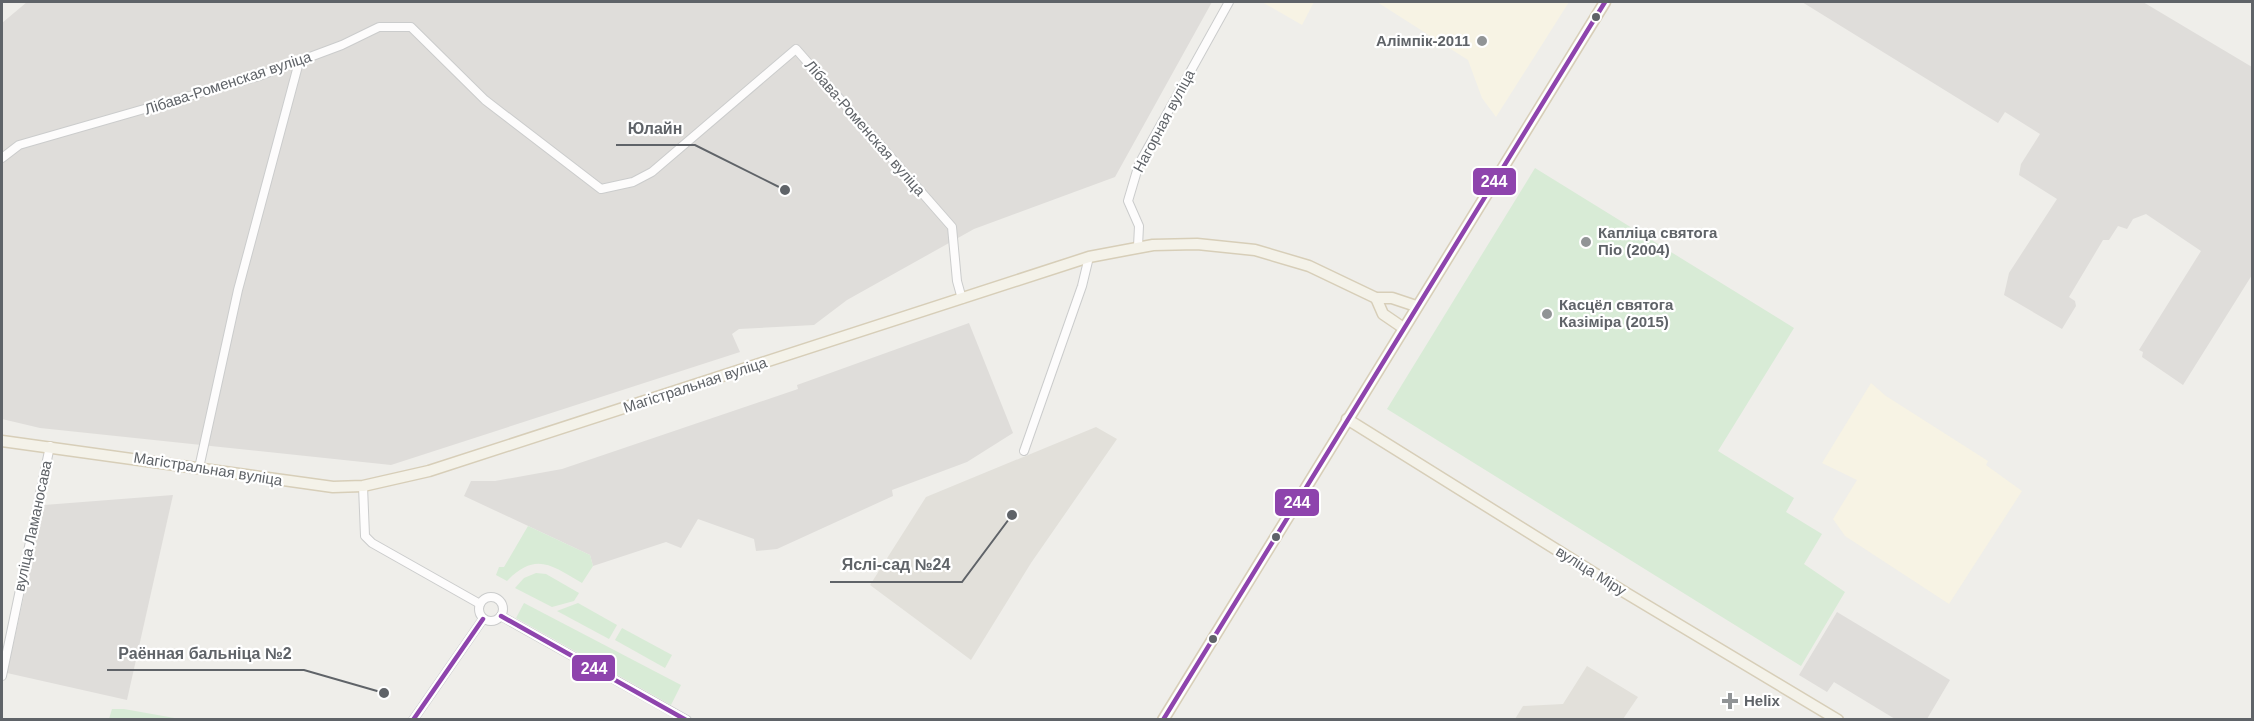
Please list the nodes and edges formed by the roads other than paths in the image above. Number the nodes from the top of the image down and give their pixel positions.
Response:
1 (1229, 2) edge
2 (1605, 2) edge
3 (299, 62) junction
4 (2, 158) edge
5 (1138, 246) junction
6 (1089, 257) junction
7 (1376, 298) junction
8 (962, 299) junction
9 (1416, 306) junction
10 (1402, 327) junction
11 (1347, 418) junction
12 (2, 441) edge
13 (51, 446) junction
14 (1024, 451) dead end
15 (199, 468) junction
16 (363, 486) junction
17 (480, 604) junction
18 (501, 616) junction
19 (483, 619) junction
20 (2, 676) edge
21 (413, 720) edge
22 (687, 720) edge
23 (1163, 720) edge
24 (1838, 720) edge

1 - 5 street, Нагорная вуліца
2 - 9 main road
3 - 4 street, Лібава-Роменская вуліца
3 - 8 street, Лібава-Роменская вуліца
3 - 15 street
5 - 6 main road, Магістральная вуліца
5 - 7 main road, Магістральная вуліца
6 - 8 main road, Магістральная вуліца
6 - 14 street
7 - 9 main road
7 - 10 main road
8 - 16 main road, Магістральная вуліца
9 - 10 main road
10 - 11 main road
11 - 23 main road
11 - 24 main road, вуліца Міру
12 - 13 main road, Магістральная вуліца
13 - 15 main road, Магістральная вуліца
13 - 20 street, вуліца Ламаносава
15 - 16 main road, Магістральная вуліца
16 - 17 street
17 - 18 street
17 - 19 street
18 - 19 street
18 - 22 street
19 - 21 street

